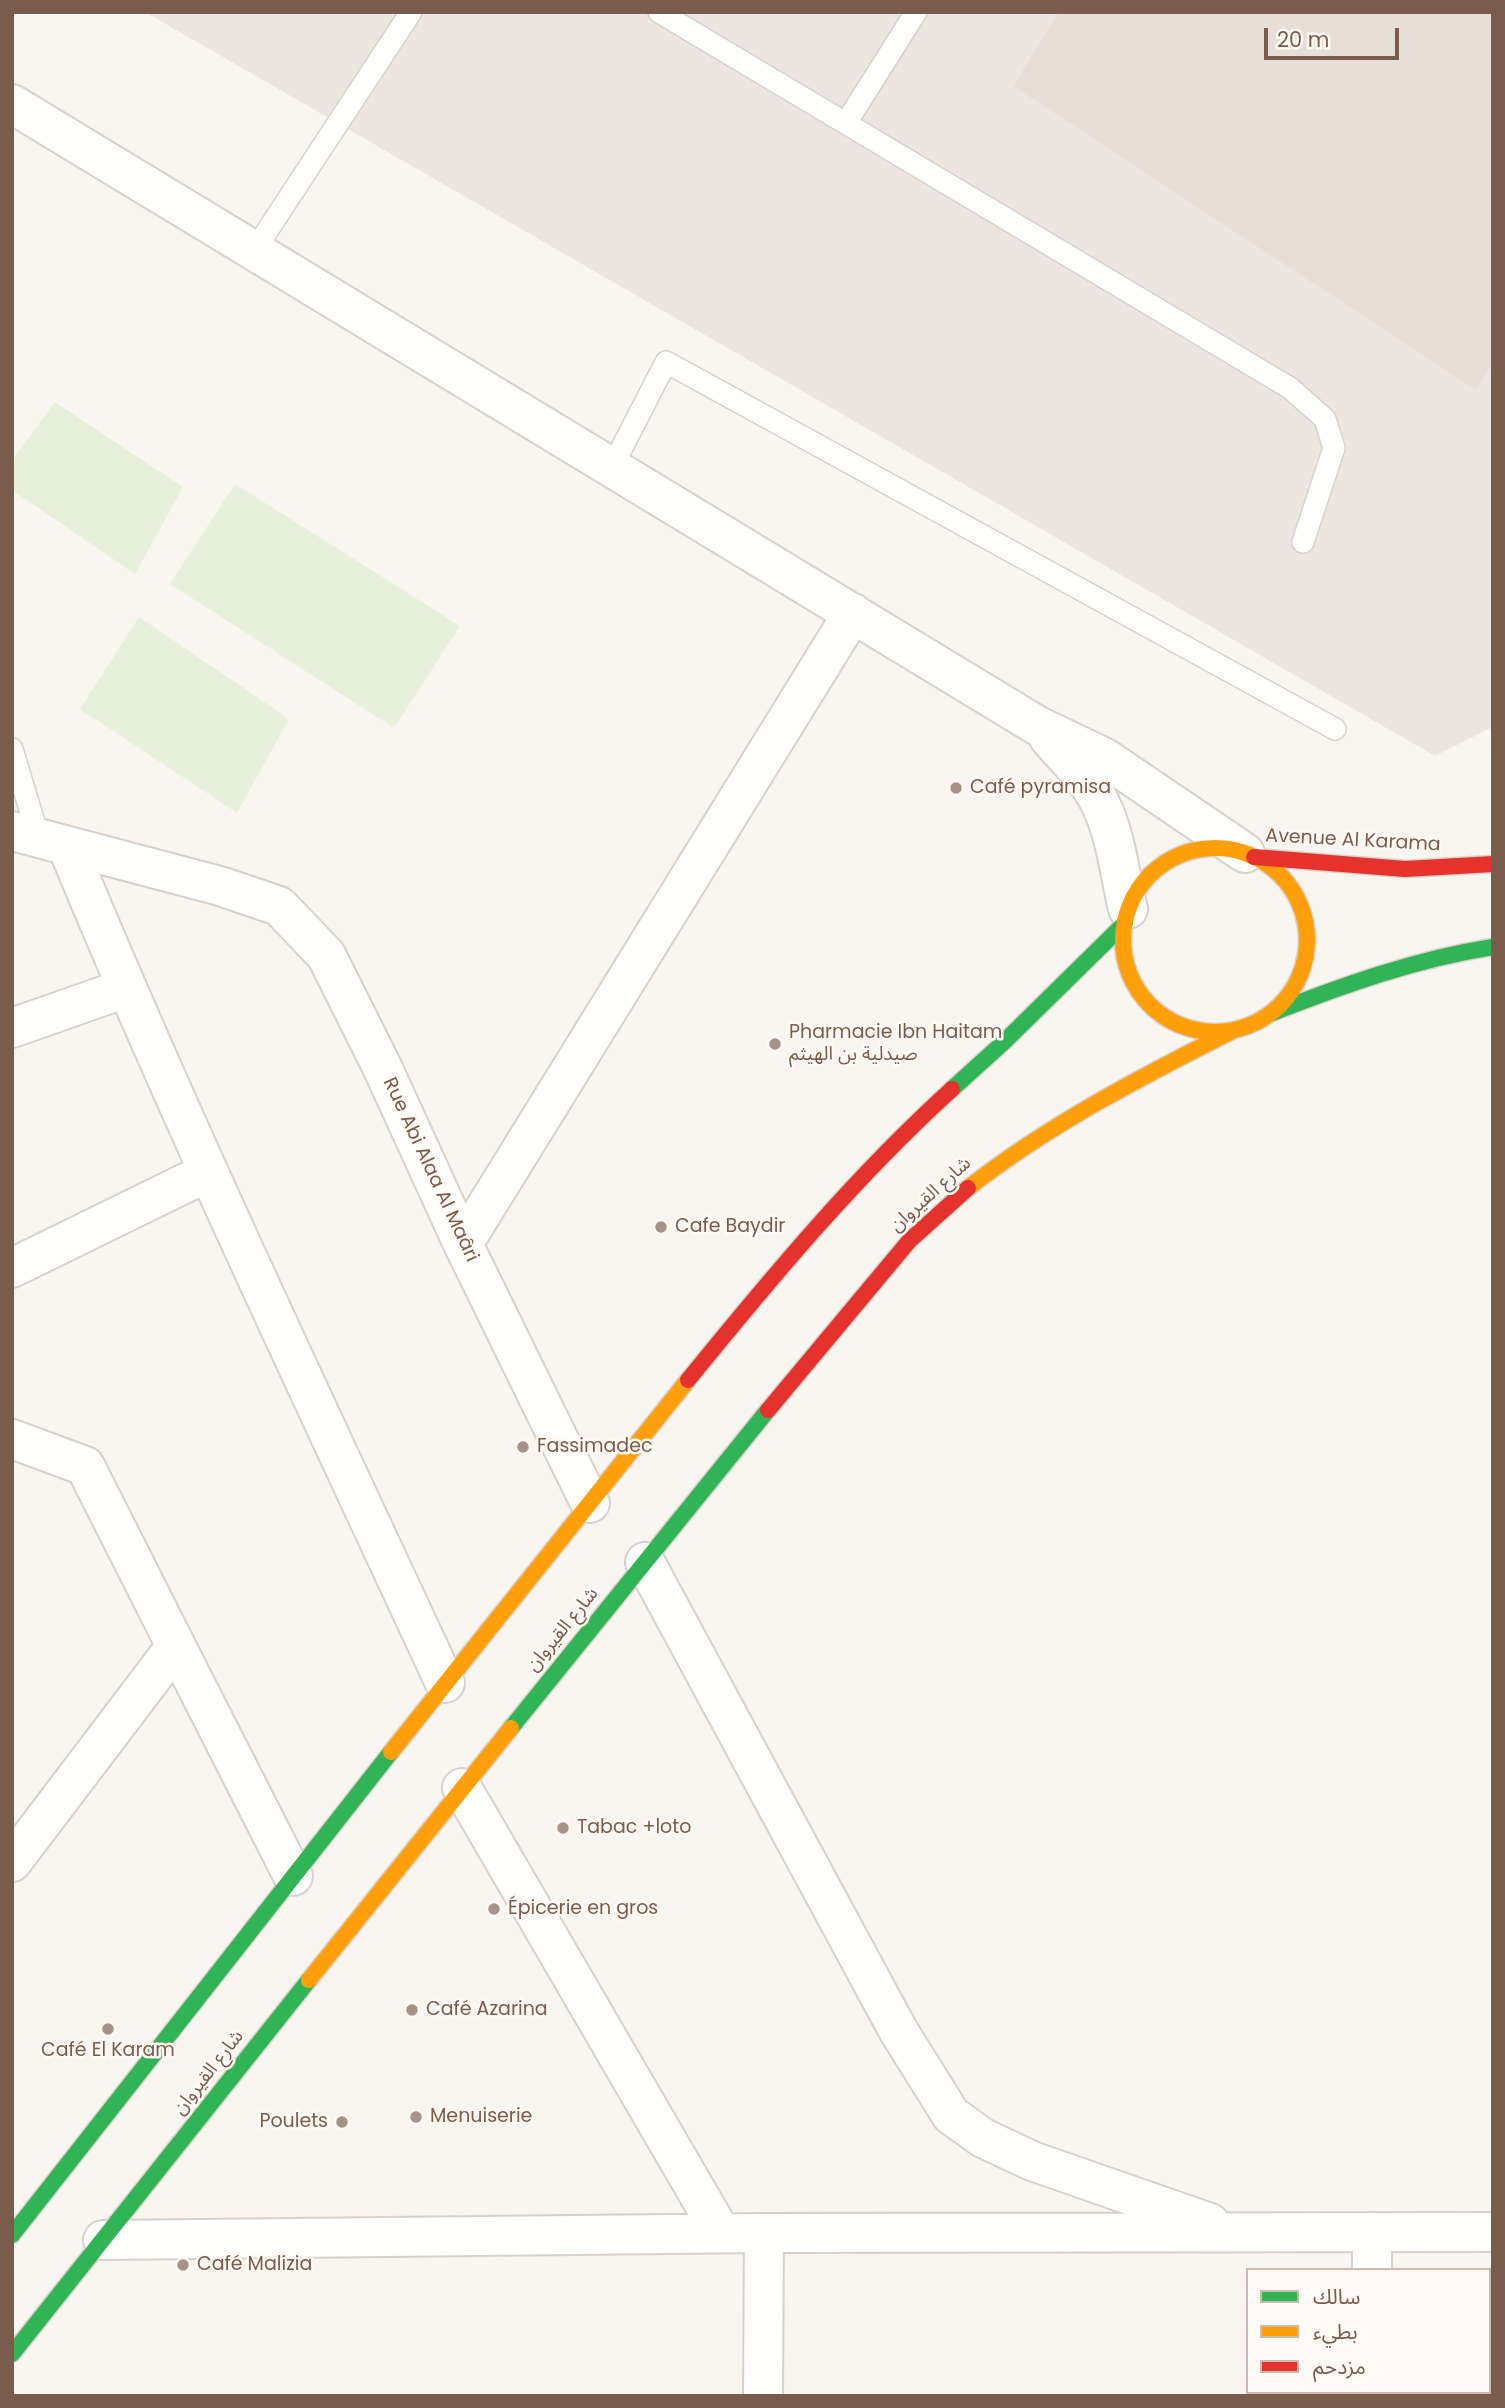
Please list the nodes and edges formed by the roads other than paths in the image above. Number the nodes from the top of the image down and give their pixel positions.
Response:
1 (411, 12) edge
2 (659, 12) edge
3 (916, 12) edge
4 (12, 104) edge
5 (846, 123) junction
6 (254, 251) junction
7 (612, 467) junction
8 (1303, 542) dead end
9 (853, 613) junction
10 (1038, 726) junction
11 (1335, 729) dead end
12 (12, 749) edge
13 (40, 839) edge
14 (1250, 855) junction
15 (1493, 864) edge
16 (1126, 916) junction
17 (1493, 947) edge
18 (126, 988) junction
19 (1270, 1014) junction
20 (12, 1028) edge
21 (1234, 1030) junction
22 (208, 1172) junction
23 (463, 1244) junction
24 (16, 1265) edge
25 (12, 1439) edge
26 (590, 1503) junction
27 (645, 1562) junction
28 (176, 1646) junction
29 (445, 1683) junction
30 (462, 1788) junction
31 (12, 1862) edge
32 (293, 1876) junction
33 (1372, 2232) junction
34 (1493, 2232) edge
35 (721, 2233) junction
36 (764, 2233) junction
37 (1239, 2233) junction
38 (12, 2235) edge
39 (103, 2240) junction
40 (1372, 2268) edge
41 (12, 2354) edge
42 (763, 2396) edge

1 - 6 lane
2 - 5 lane
3 - 5 lane
4 - 6 street
5 - 8 lane
6 - 7 street
7 - 9 street
7 - 11 lane
9 - 10 street
9 - 23 street
10 - 14 street
10 - 16 street
12 - 13 lane
13 - 18 street
13 - 23 street, Rue Abi Alaa Al Maâri
14 - 15 main road, Avenue Al Karama
14 - 16 main road
14 - 19 main road
16 - 21 main road
16 - 26 main road
17 - 19 main road
18 - 20 street
18 - 22 street
19 - 21 main road
21 - 27 main road, شارع القيروان
22 - 24 street
22 - 29 street
23 - 26 street, Rue Abi Alaa Al Maâri
25 - 28 street
26 - 29 main road
27 - 30 main road, شارع القيروان
27 - 37 street
28 - 31 street
28 - 32 street
29 - 32 main road
30 - 35 street
30 - 39 main road, شارع القيروان
32 - 38 main road
33 - 34 street
33 - 37 street
33 - 40 street
35 - 36 street
35 - 39 street
36 - 37 street
36 - 42 street
39 - 41 main road, شارع القيروان

